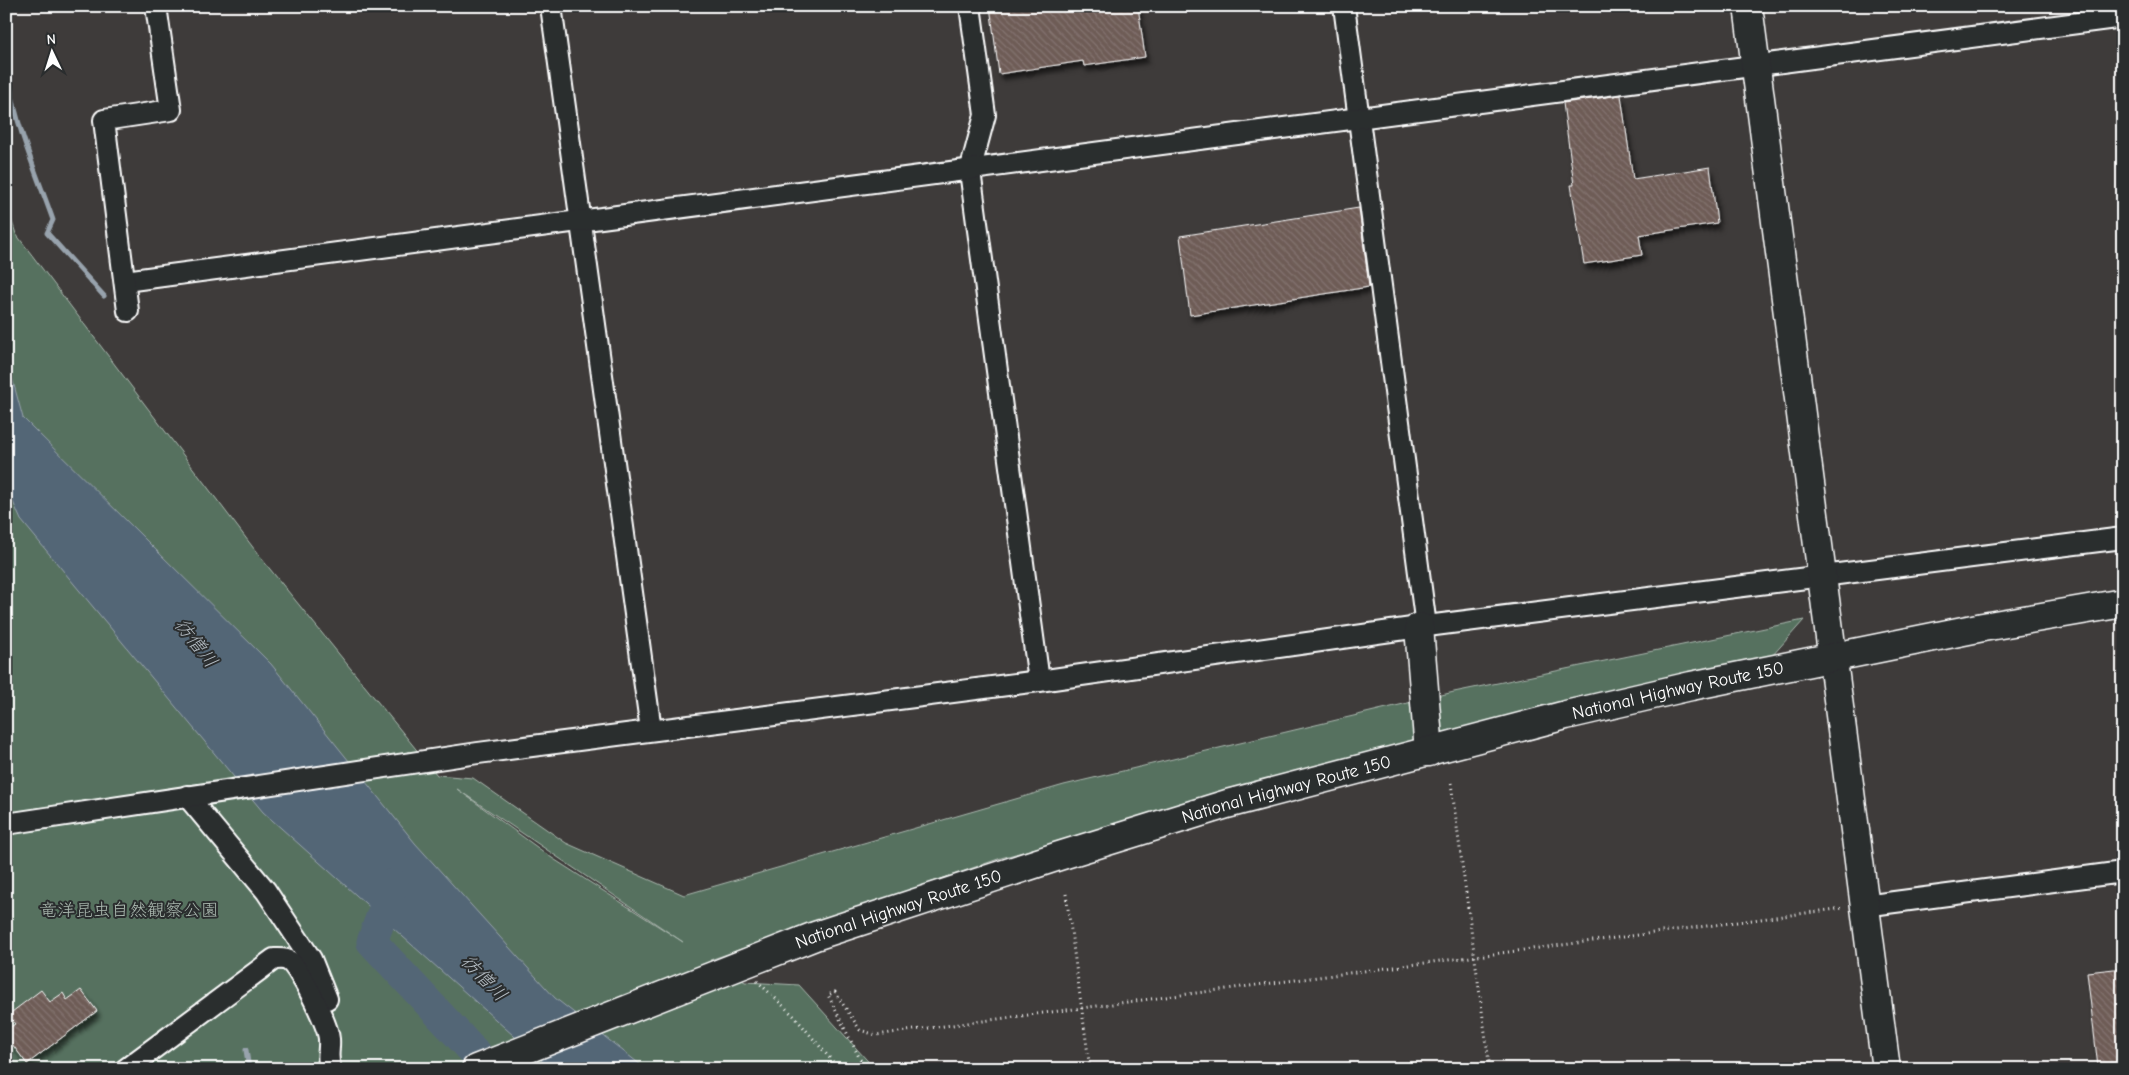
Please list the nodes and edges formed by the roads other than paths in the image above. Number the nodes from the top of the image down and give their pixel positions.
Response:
1 (156, 6) edge
2 (551, 6) edge
3 (970, 6) edge
4 (1344, 6) edge
5 (1748, 6) edge
6 (2123, 17) edge
7 (1756, 66) junction
8 (1358, 119) junction
9 (970, 170) junction
10 (580, 223) junction
11 (125, 282) junction
12 (128, 312) dead end
13 (2123, 538) edge
14 (1824, 577) junction
15 (2123, 603) edge
16 (1422, 627) junction
17 (1832, 657) junction
18 (1039, 681) junction
19 (650, 730) junction
20 (1430, 752) junction
21 (187, 796) junction
22 (6, 824) edge
23 (2123, 872) edge
24 (1864, 906) junction
25 (329, 1064) edge
26 (126, 1069) edge
27 (476, 1069) edge
28 (1886, 1069) edge

1 - 11 street
2 - 10 street
3 - 9 street
4 - 8 street
5 - 7 main road
6 - 7 street
7 - 8 street
7 - 14 main road
8 - 9 street
8 - 16 street
9 - 10 street
9 - 18 street
10 - 11 street
10 - 19 street
11 - 12 street
13 - 14 street
14 - 16 street
14 - 17 main road
15 - 17 main road, National Highway Route 150
16 - 18 street
16 - 20 main road
17 - 20 main road, National Highway Route 150
17 - 24 main road
18 - 19 street
19 - 21 street
20 - 27 main road, National Highway Route 150
21 - 22 street
21 - 25 street
23 - 24 street
24 - 28 main road
25 - 26 street

